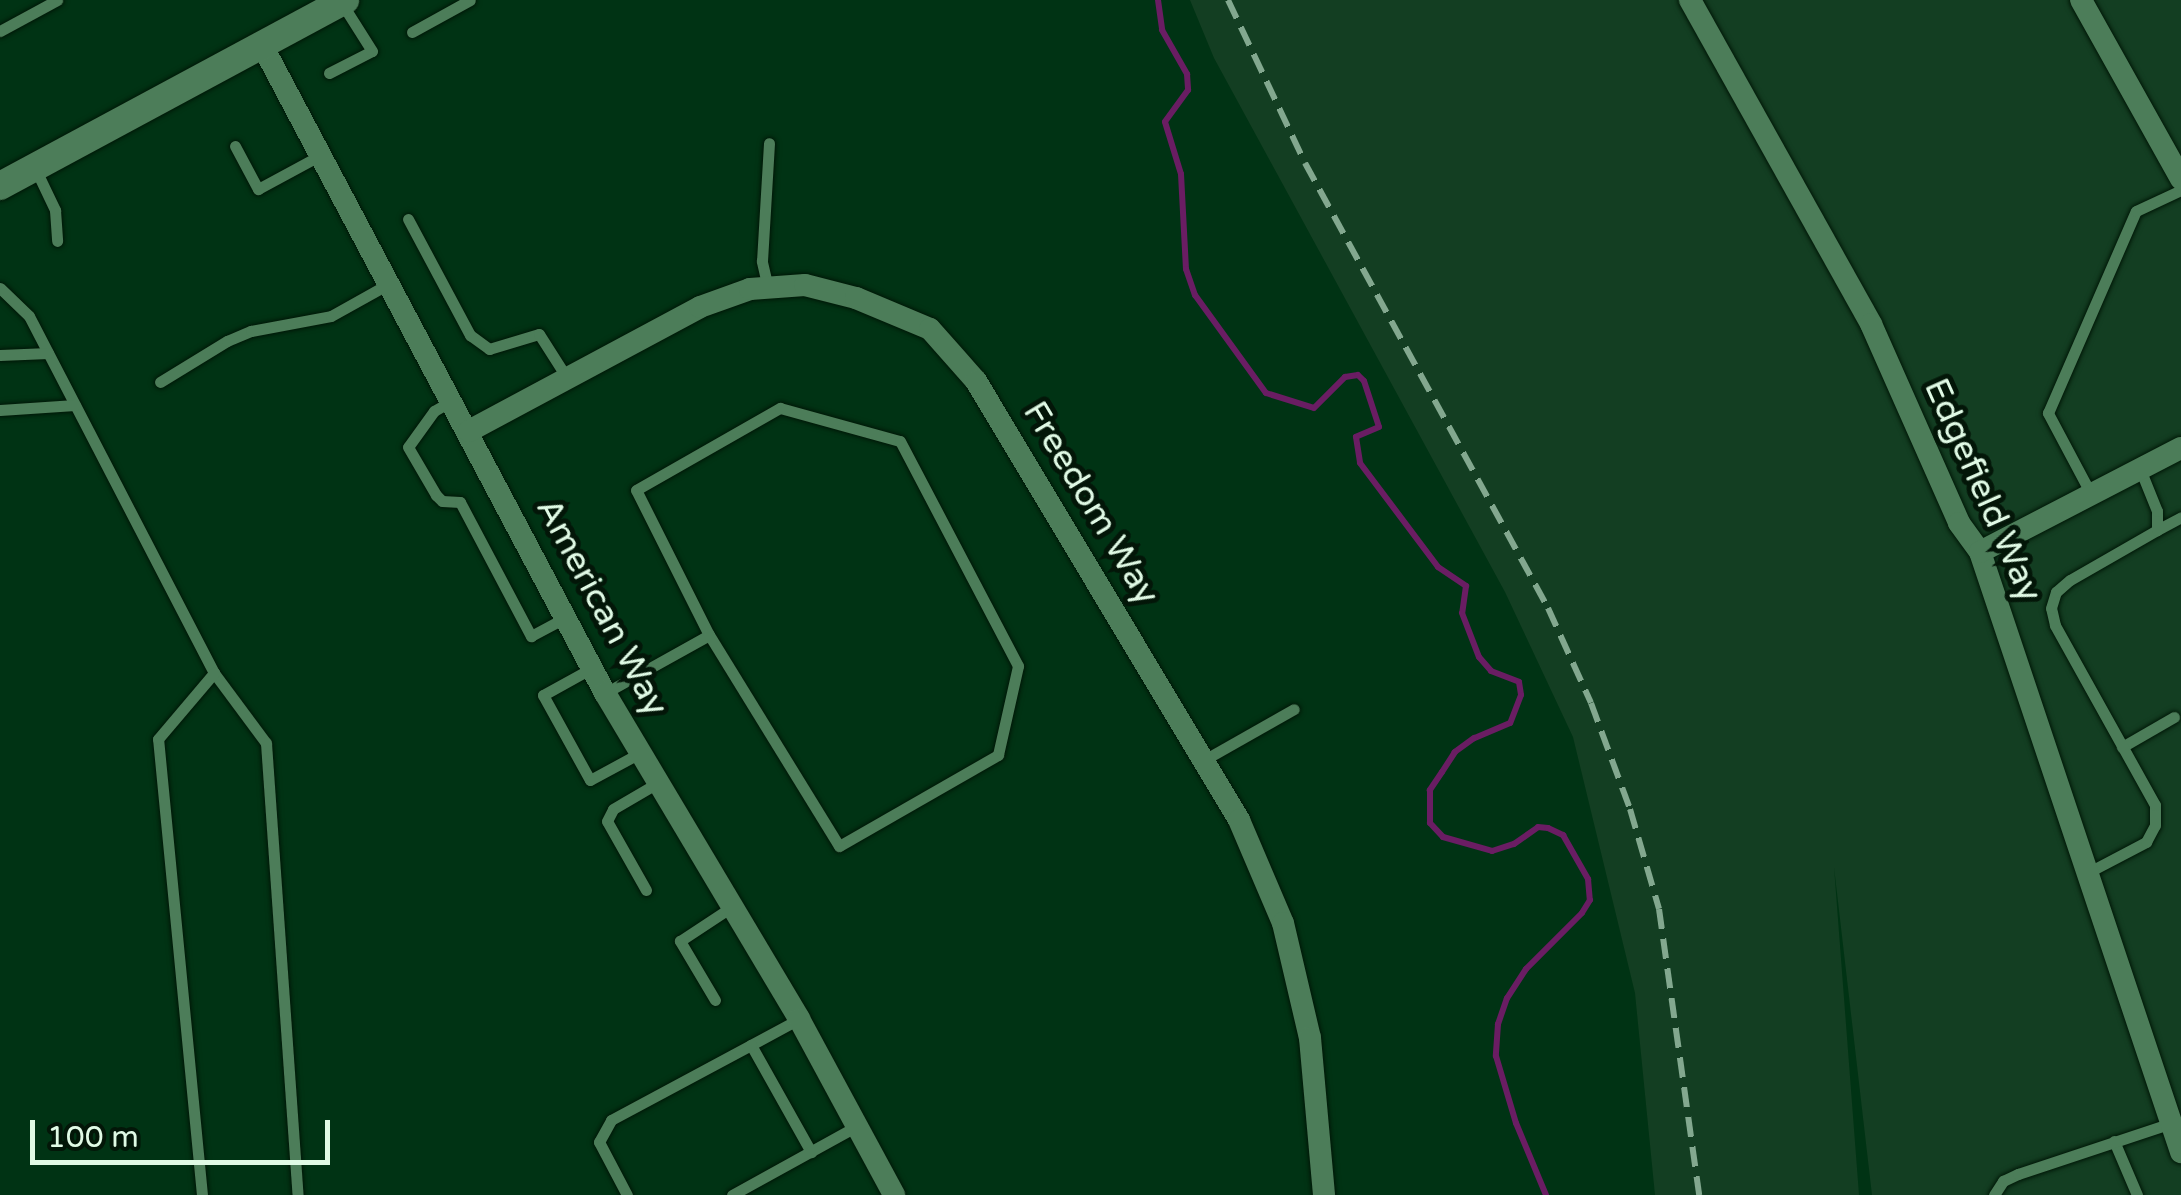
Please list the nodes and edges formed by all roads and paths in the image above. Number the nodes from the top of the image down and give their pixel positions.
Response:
1 (57, 0) edge
2 (470, 0) edge
3 (1690, 0) edge
4 (2081, 0) edge
5 (343, 1) edge
6 (0, 31) edge
7 (412, 32) dead end
8 (262, 45) junction
9 (330, 73) dead end
10 (769, 142) dead end
11 (235, 146) dead end
12 (321, 155) junction
13 (35, 168) junction
14 (2180, 178) edge
15 (0, 186) edge
16 (408, 219) dead end
17 (57, 241) dead end
18 (390, 283) junction
19 (0, 288) edge
20 (768, 288) junction
21 (48, 352) junction
22 (0, 355) edge
23 (567, 378) junction
24 (160, 382) dead end
25 (453, 400) junction
26 (75, 405) junction
27 (0, 410) edge
28 (469, 431) junction
29 (2181, 448) edge
30 (2140, 470) junction
31 (2091, 494) junction
32 (2181, 517) edge
33 (2158, 530) junction
34 (1980, 552) junction
35 (566, 617) junction
36 (709, 635) junction
37 (592, 668) junction
38 (214, 672) junction
39 (605, 693) junction
40 (1294, 709) dead end
41 (2174, 717) dead end
42 (2122, 746) junction
43 (641, 753) junction
44 (1204, 760) junction
45 (658, 782) junction
46 (2088, 873) junction
47 (646, 890) dead end
48 (733, 906) junction
49 (714, 1000) dead end
50 (799, 1019) junction
51 (750, 1046) junction
52 (2171, 1122) junction
53 (857, 1126) junction
54 (2114, 1141) junction
55 (811, 1152) junction
56 (2181, 1152) edge
57 (202, 1195) edge
58 (298, 1195) edge
59 (627, 1195) edge
60 (732, 1195) edge
61 (894, 1195) edge
62 (1324, 1195) edge
63 (1994, 1195) edge
64 (2137, 1195) edge

1 - 6 lane
2 - 7 lane
3 - 34 street, Edgefield Way
4 - 14 street
5 - 8 street
5 - 9 lane
8 - 12 street, American Way
8 - 13 street
10 - 20 lane
11 - 12 lane
12 - 18 street, American Way
13 - 15 street
13 - 17 lane
14 - 31 lane
16 - 23 lane
18 - 24 lane
18 - 25 street, American Way
19 - 21 lane
20 - 23 street, Freedom Way
20 - 44 street, Freedom Way
21 - 22 lane
21 - 26 lane
23 - 28 street, Freedom Way
25 - 28 street, American Way
25 - 35 lane
26 - 27 lane
26 - 38 lane
28 - 35 street, American Way
29 - 30 street
30 - 31 street
30 - 33 lane
31 - 34 street
32 - 33 lane
33 - 42 lane
34 - 46 street, Edgefield Way
35 - 37 street, American Way
36 - 36 lane
36 - 39 lane
37 - 39 street, American Way
37 - 43 lane
38 - 57 lane
38 - 58 lane
39 - 43 street, American Way
40 - 44 lane
41 - 42 lane
42 - 46 lane
43 - 45 street, American Way
44 - 62 street, Freedom Way
45 - 47 lane
45 - 48 street, American Way
46 - 52 street, Edgefield Way
48 - 49 lane
48 - 50 street, American Way
50 - 51 lane
50 - 53 street, American Way
51 - 55 lane
51 - 59 lane
52 - 54 lane
52 - 56 street, Edgefield Way
53 - 55 lane
53 - 61 street, American Way
54 - 63 lane
54 - 64 lane
55 - 60 lane

